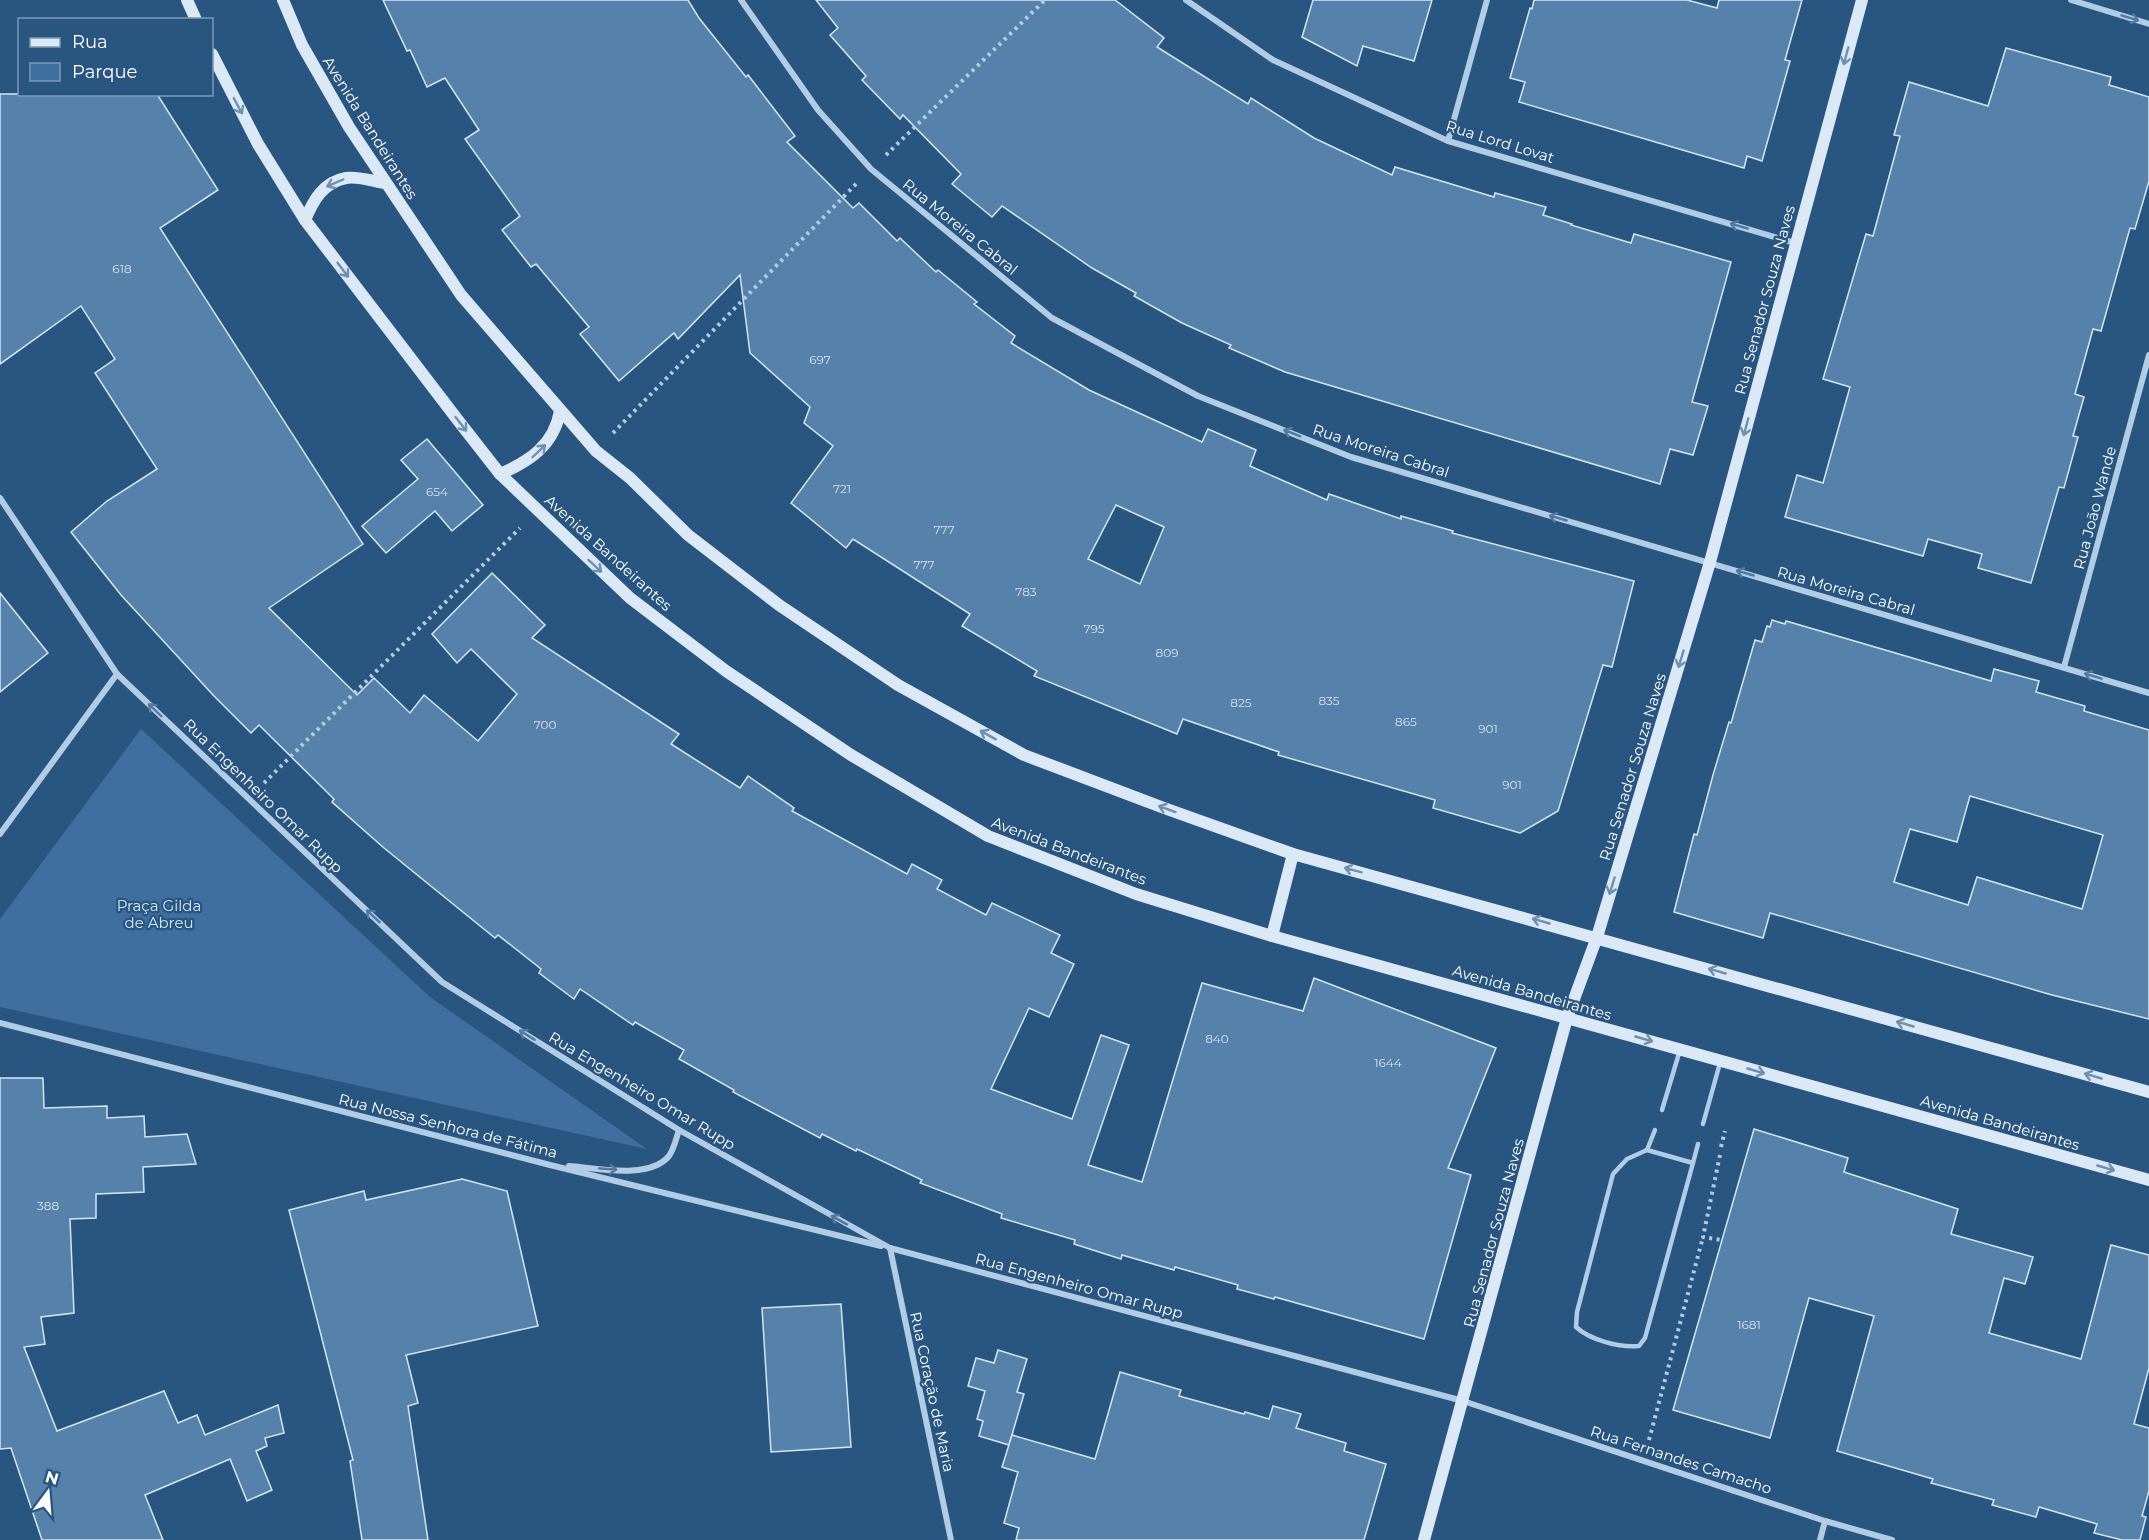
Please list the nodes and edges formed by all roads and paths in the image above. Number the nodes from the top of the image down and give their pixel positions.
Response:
1 (187, 0) edge
2 (283, 0) edge
3 (741, 0) edge
4 (1045, 0) edge
5 (1186, 0) edge
6 (1487, 0) edge
7 (1862, 0) edge
8 (2071, 0) edge
9 (195, 18) edge
10 (2149, 24) edge
11 (213, 56) edge
12 (1448, 141) junction
13 (871, 169) junction
14 (384, 183) junction
15 (305, 220) junction
16 (1795, 243) junction
17 (2149, 355) edge
18 (560, 411) junction
19 (596, 451) junction
20 (500, 474) junction
21 (0, 498) edge
22 (537, 511) junction
23 (1710, 562) junction
24 (2064, 668) junction
25 (117, 674) junction
26 (2149, 693) edge
27 (248, 798) junction
28 (0, 834) edge
29 (1293, 854) junction
30 (1272, 936) junction
31 (1597, 937) junction
32 (1568, 1018) junction
33 (0, 1023) edge
34 (1680, 1050) junction
35 (1720, 1061) junction
36 (2149, 1092) edge
37 (1662, 1110) dead end
38 (1726, 1123) dead end
39 (1704, 1124) dead end
40 (679, 1130) junction
41 (1655, 1130) dead end
42 (1698, 1144) dead end
43 (1647, 1150) junction
44 (1693, 1163) junction
45 (550, 1165) junction
46 (2149, 1180) edge
47 (1703, 1237) junction
48 (1721, 1240) dead end
49 (890, 1248) junction
50 (1463, 1401) junction
51 (1643, 1461) junction
52 (1825, 1521) junction
53 (951, 1540) edge
54 (1424, 1540) edge
55 (1820, 1540) edge
56 (1892, 1540) edge

1 - 9 main road
2 - 14 main road, Avenida Bandeirantes
3 - 13 street, Rua Moreira Cabral
4 - 13 path
5 - 12 street, Rua Lord Lovat
6 - 12 street
7 -> 16 main road, Rua Senador Souza Naves
8 -> 10 street
11 -> 15 main road, Avenida Bandeirantes
16 -> 12 street, Rua Lord Lovat
13 - 19 path
23 -> 13 street, Rua Moreira Cabral
14 -> 15 main road
14 - 18 main road, Avenida Bandeirantes
15 -> 20 main road, Avenida Bandeirantes
16 -> 23 main road, Rua Senador Souza Naves
17 - 24 street, Rua João Wande
18 - 19 main road, Avenida Bandeirantes
20 -> 18 main road
29 -> 19 main road, Avenida Bandeirantes
20 - 22 main road, Avenida Bandeirantes
21 - 25 street, Rua Engenheiro Omar Rupp
22 - 27 path
22 -> 30 main road, Avenida Bandeirantes
24 -> 23 street, Rua Moreira Cabral
23 -> 31 main road, Rua Senador Souza Naves
26 -> 24 street, Rua Moreira Cabral
27 -> 25 street, Rua Engenheiro Omar Rupp
25 - 28 street
40 -> 27 street, Rua Engenheiro Omar Rupp
29 - 30 main road
31 -> 29 main road, Avenida Bandeirantes
30 - 32 main road, Avenida Bandeirantes
31 - 32 main road, Rua Senador Souza Naves
36 -> 31 main road, Avenida Bandeirantes
32 -> 34 main road, Avenida Bandeirantes
32 - 50 main road, Rua Senador Souza Naves
33 - 45 street, Rua Nossa Senhora de Fátima
34 - 35 main road, Avenida Bandeirantes
34 - 37 lane
35 - 39 lane
35 -> 46 main road, Avenida Bandeirantes
38 - 47 path
45 -> 40 street
49 -> 40 street, Rua Engenheiro Omar Rupp
41 - 43 lane
42 - 44 lane
43 - 44 lane
43 - 44 lane
45 - 49 street, Rua Nossa Senhora de Fátima
47 - 48 path
47 - 51 path
49 - 50 street, Rua Engenheiro Omar Rupp
49 - 53 street, Rua Coração de Maria
50 - 51 street, Rua Fernandes Camacho
50 - 54 main road, Rua Senador Souza Naves
51 - 52 street, Rua Fernandes Camacho
52 - 55 street
52 - 56 street, Rua Fernandes Camacho

